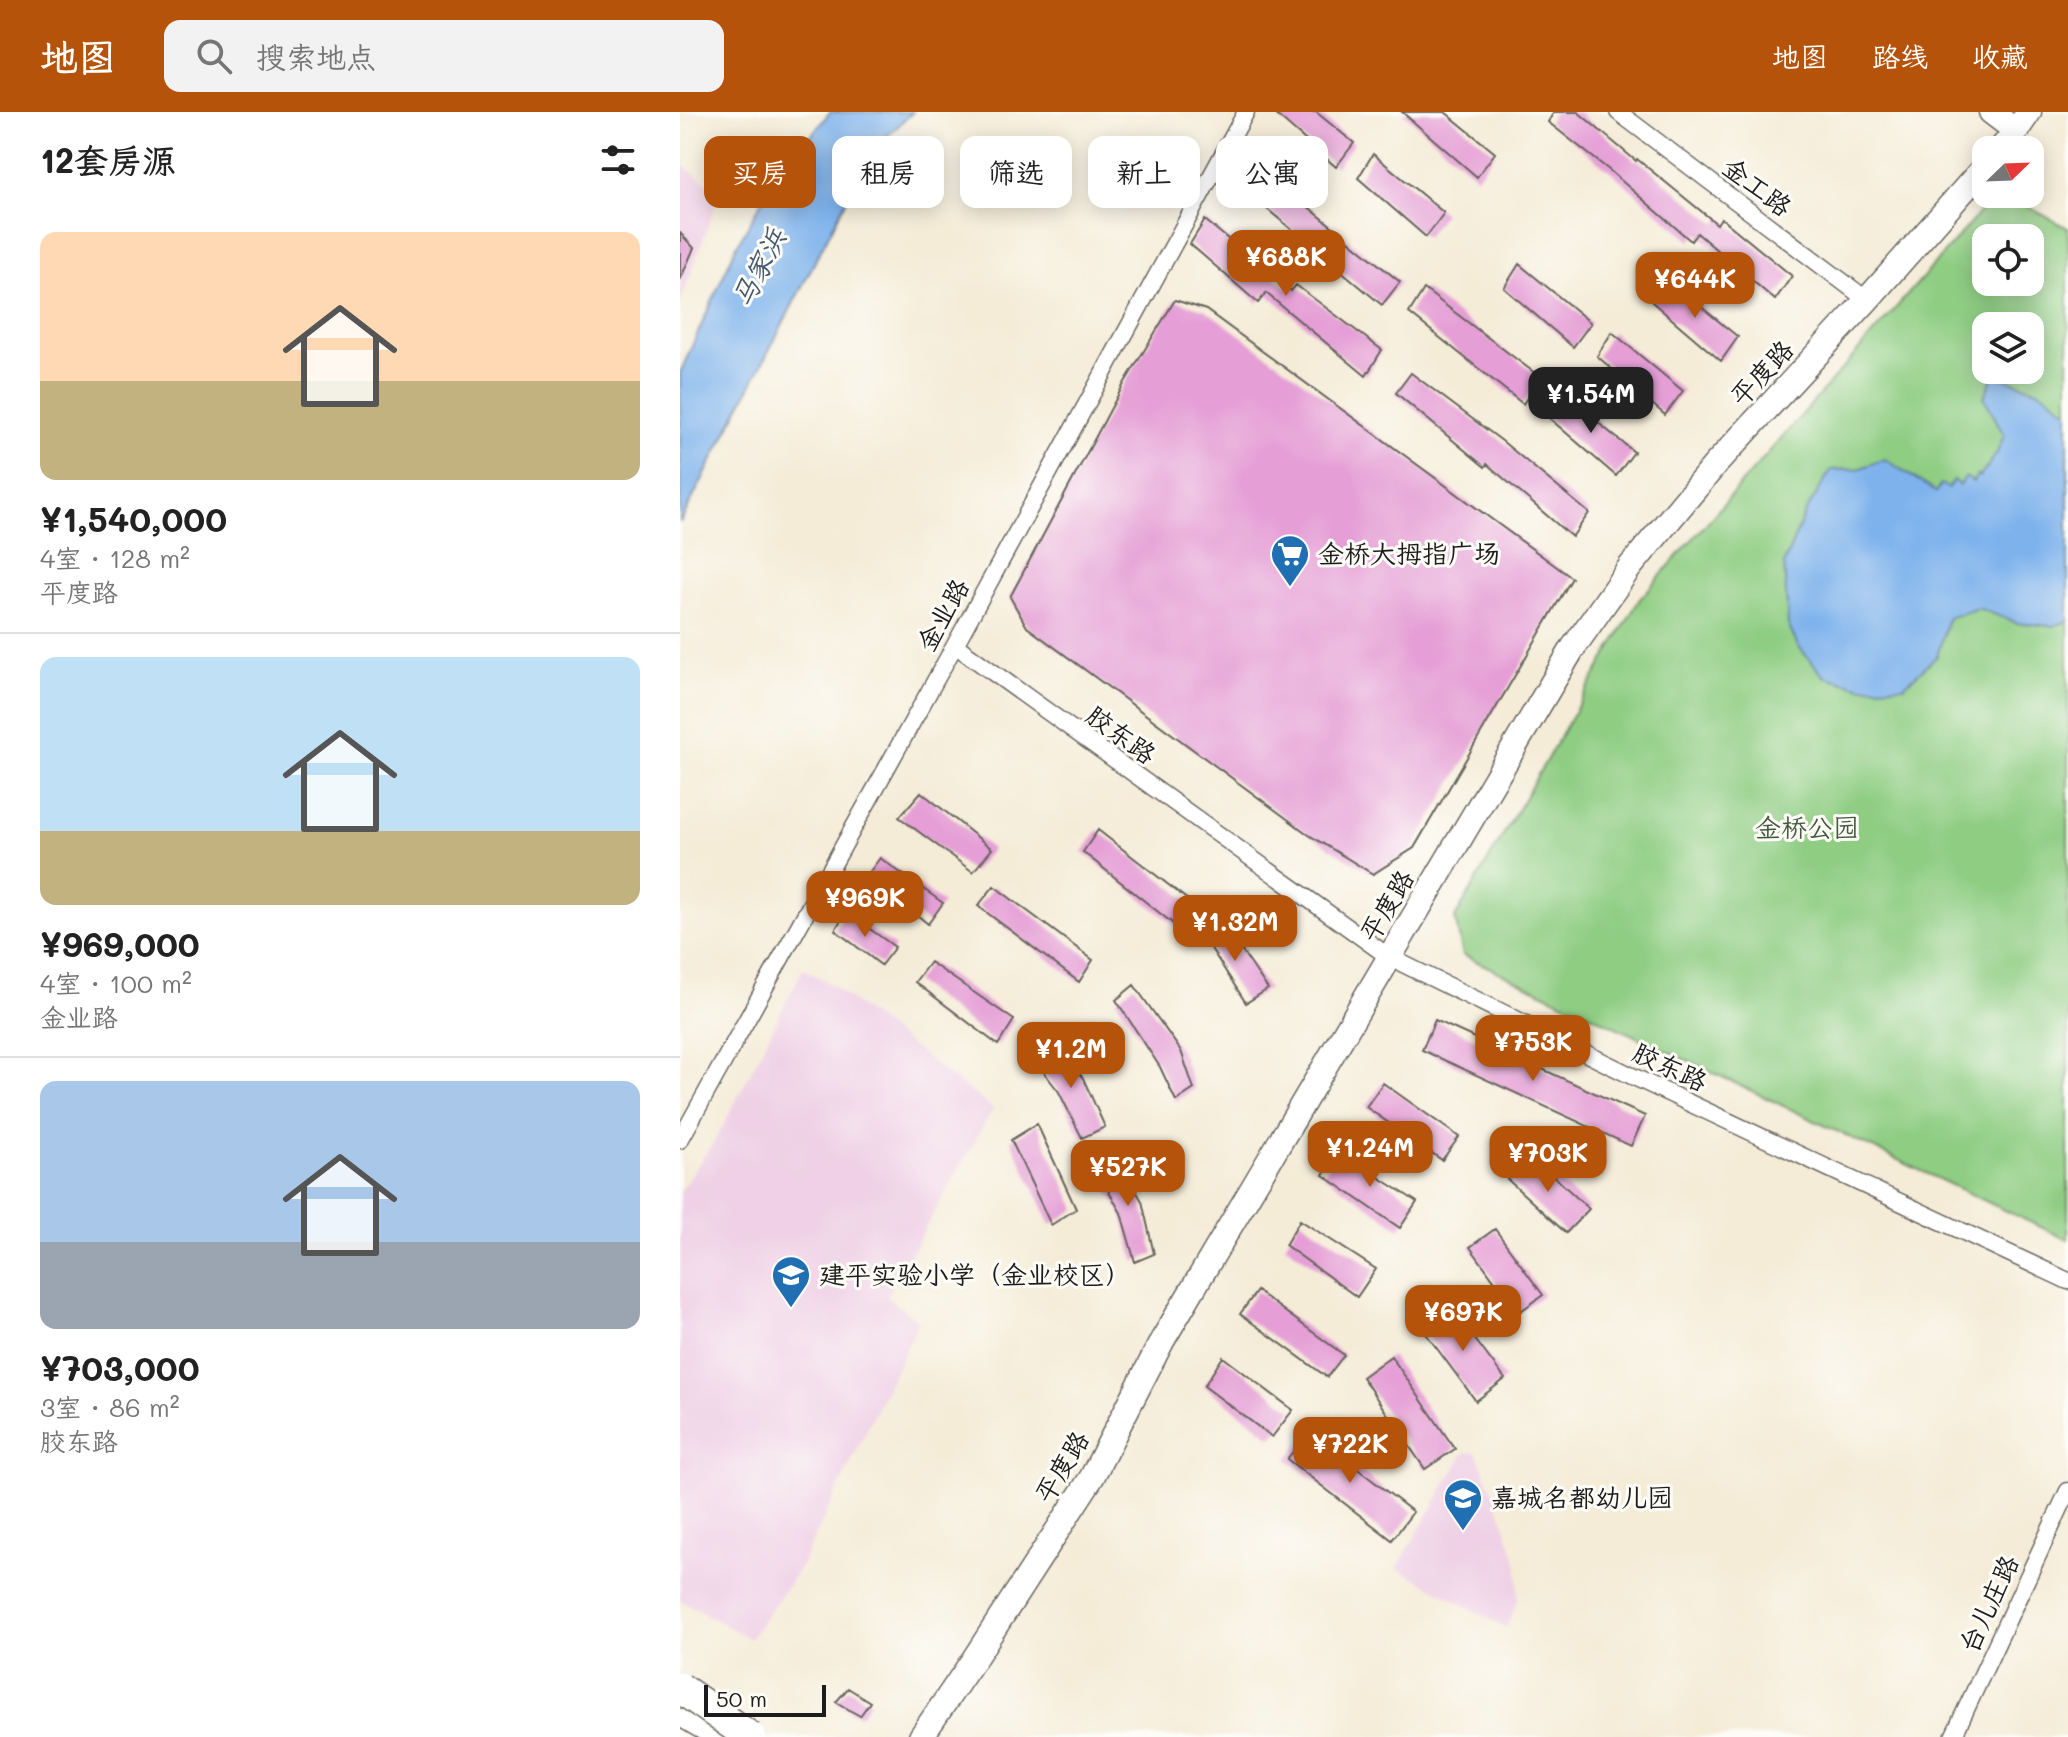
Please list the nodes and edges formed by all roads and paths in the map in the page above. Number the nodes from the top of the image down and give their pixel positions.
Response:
1 (1246, 112) edge
2 (1618, 112) edge
3 (1991, 112) edge
4 (2023, 122) edge
5 (1972, 181) edge
6 (1867, 300) junction
7 (955, 645) junction
8 (1389, 957) junction
9 (680, 1140) edge
10 (2068, 1281) edge
11 (2068, 1491) edge
12 (680, 1688) edge
13 (680, 1710) edge
14 (726, 1737) edge
15 (750, 1737) edge
16 (921, 1737) edge
17 (1953, 1737) edge

1 - 7 street, 金业路
2 - 6 street, 金工路
3 - 4 street
5 - 6 street, 平度路
6 - 8 street, 平度路
7 - 8 street, 胶东路
7 - 9 street, 金业路
8 - 10 street, 胶东路
8 - 16 street, 平度路
11 - 17 street, 台儿庄路
12 - 15 highway, bridge
13 - 14 highway

